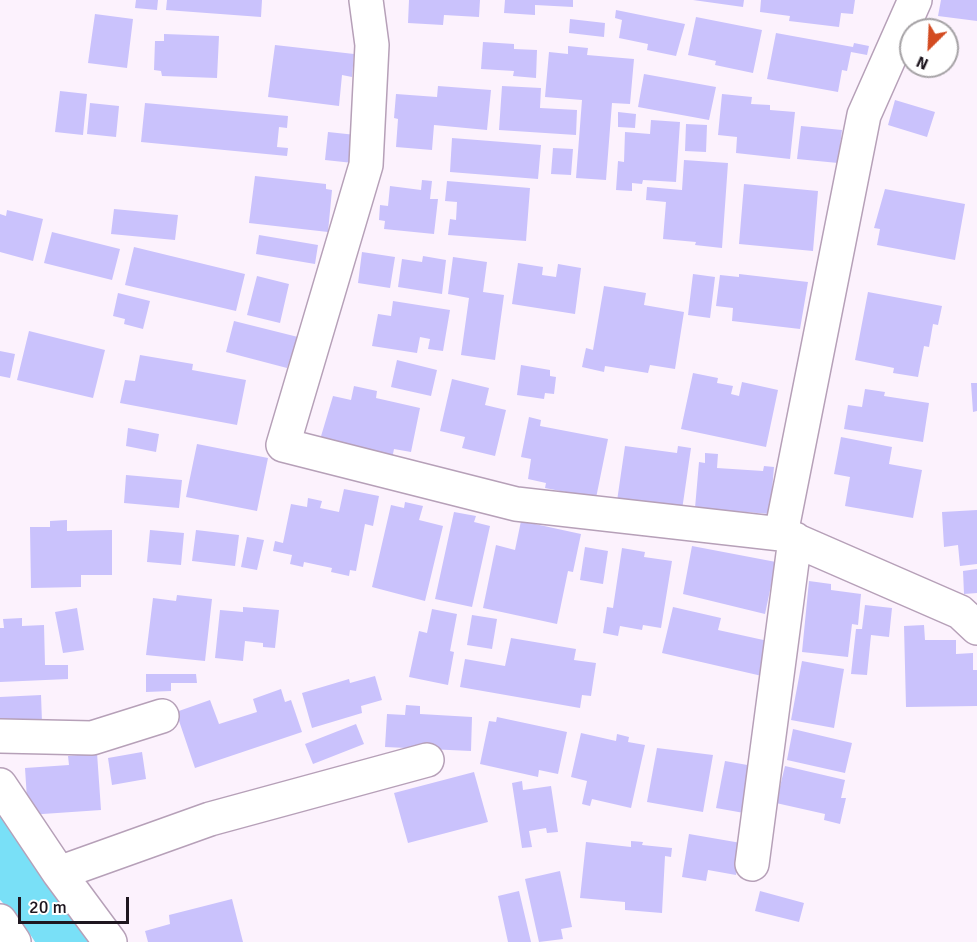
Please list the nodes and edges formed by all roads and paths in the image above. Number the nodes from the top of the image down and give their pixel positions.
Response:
1 (366, 0) edge
2 (915, 0) edge
3 (788, 536) junction
4 (977, 628) edge
5 (162, 716) dead end
6 (0, 736) edge
7 (428, 760) dead end
8 (0, 786) edge
9 (752, 864) dead end
10 (59, 873) junction
11 (0, 921) edge
12 (14, 942) edge
13 (110, 942) edge

1 - 3 street
2 - 3 street
3 - 4 street
3 - 9 street
5 - 6 street
7 - 10 street
8 - 10 street
10 - 13 street
11 - 12 street

